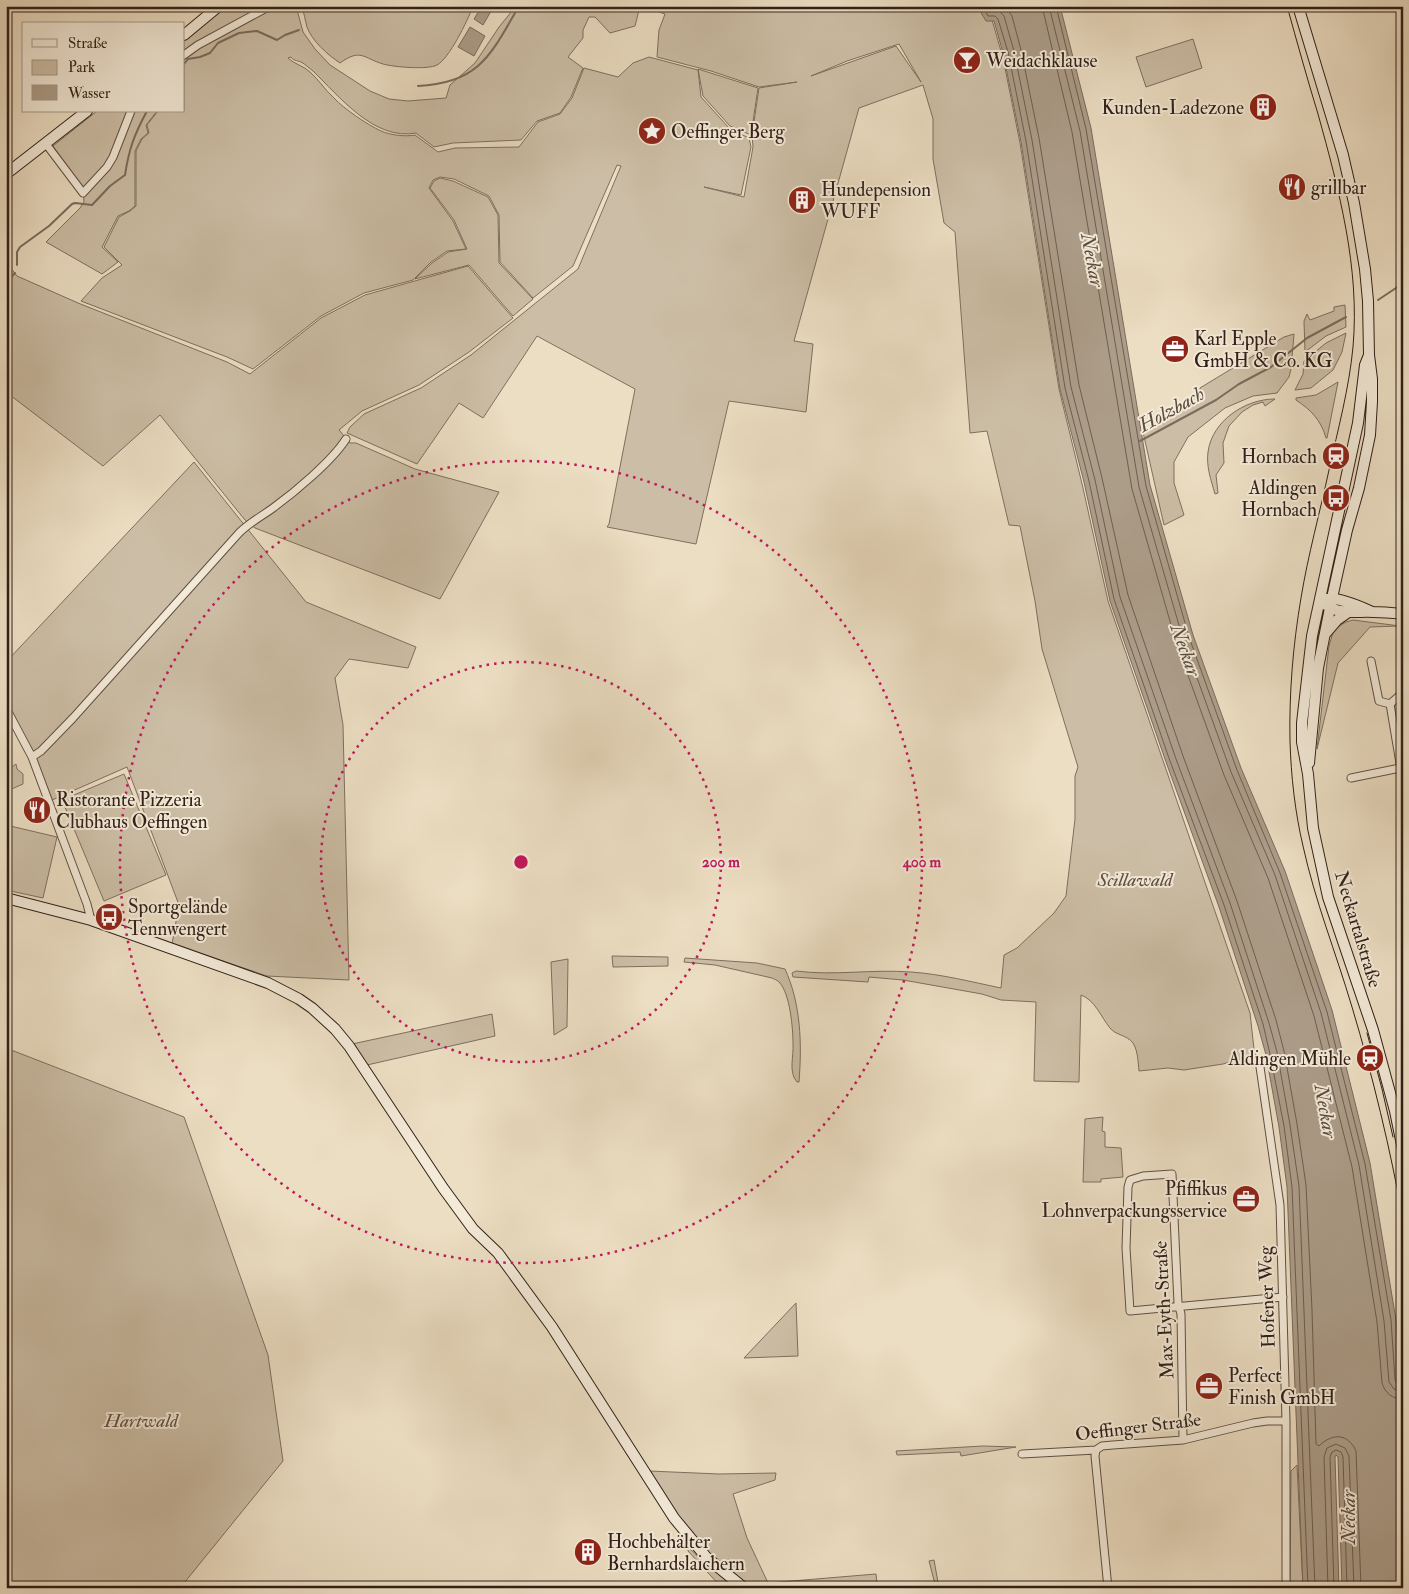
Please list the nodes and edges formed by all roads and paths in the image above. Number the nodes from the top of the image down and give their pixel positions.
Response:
1 (219, 6) edge
2 (270, 6) edge
3 (1298, 6) edge
4 (185, 34) edge
5 (185, 54) edge
6 (86, 112) edge
7 (132, 112) edge
8 (46, 144) junction
9 (6, 174) edge
10 (1368, 355) junction
11 (346, 439) dead end
12 (1318, 601) junction
13 (1331, 603) junction
14 (1347, 612) junction
15 (1372, 612) junction
16 (1403, 614) edge
17 (1324, 635) junction
18 (1370, 661) dead end
19 (1403, 696) edge
20 (1390, 704) junction
21 (6, 708) edge
22 (32, 757) junction
23 (1400, 768) junction
24 (1308, 774) junction
25 (1350, 778) dead end
26 (1403, 781) edge
27 (6, 898) edge
28 (91, 920) junction
29 (1260, 1067) dead end
30 (1403, 1150) edge
31 (1283, 1297) junction
32 (1179, 1306) junction
33 (1286, 1421) junction
34 (1183, 1440) junction
35 (1096, 1450) junction
36 (1022, 1454) dead end
37 (744, 1588) edge
38 (1108, 1588) edge
39 (1286, 1588) edge

1 - 4 main road
2 - 5 street
3 - 10 main road
6 - 8 main road
7 - 8 street
8 - 9 main road
10 - 12 main road, Neckartalstraße
10 - 13 main road, Neckartalstraße
11 - 22 street
12 - 13 main road
12 - 24 main road, Neckartalstraße
13 - 14 main road
13 - 15 main road
13 - 17 main road, Neckartalstraße
14 - 15 main road
14 - 17 main road
15 - 16 main road
17 - 24 main road, Neckartalstraße
18 - 20 street
19 - 20 street
20 - 23 street
21 - 22 street
22 - 28 street
23 - 25 street
23 - 26 street
24 - 30 main road, Neckartalstraße
27 - 28 main road
28 - 37 main road
29 - 31 street, Hofener Weg
31 - 32 street
31 - 33 street, Hofener Weg
32 - 32 street, Max-Eyth-Straße
32 - 34 street, Max-Eyth-Straße
33 - 34 street, Oeffinger Straße
33 - 39 street, Hofener Weg
34 - 35 street, Oeffinger Straße
35 - 36 street, Oeffinger Straße
35 - 38 street

